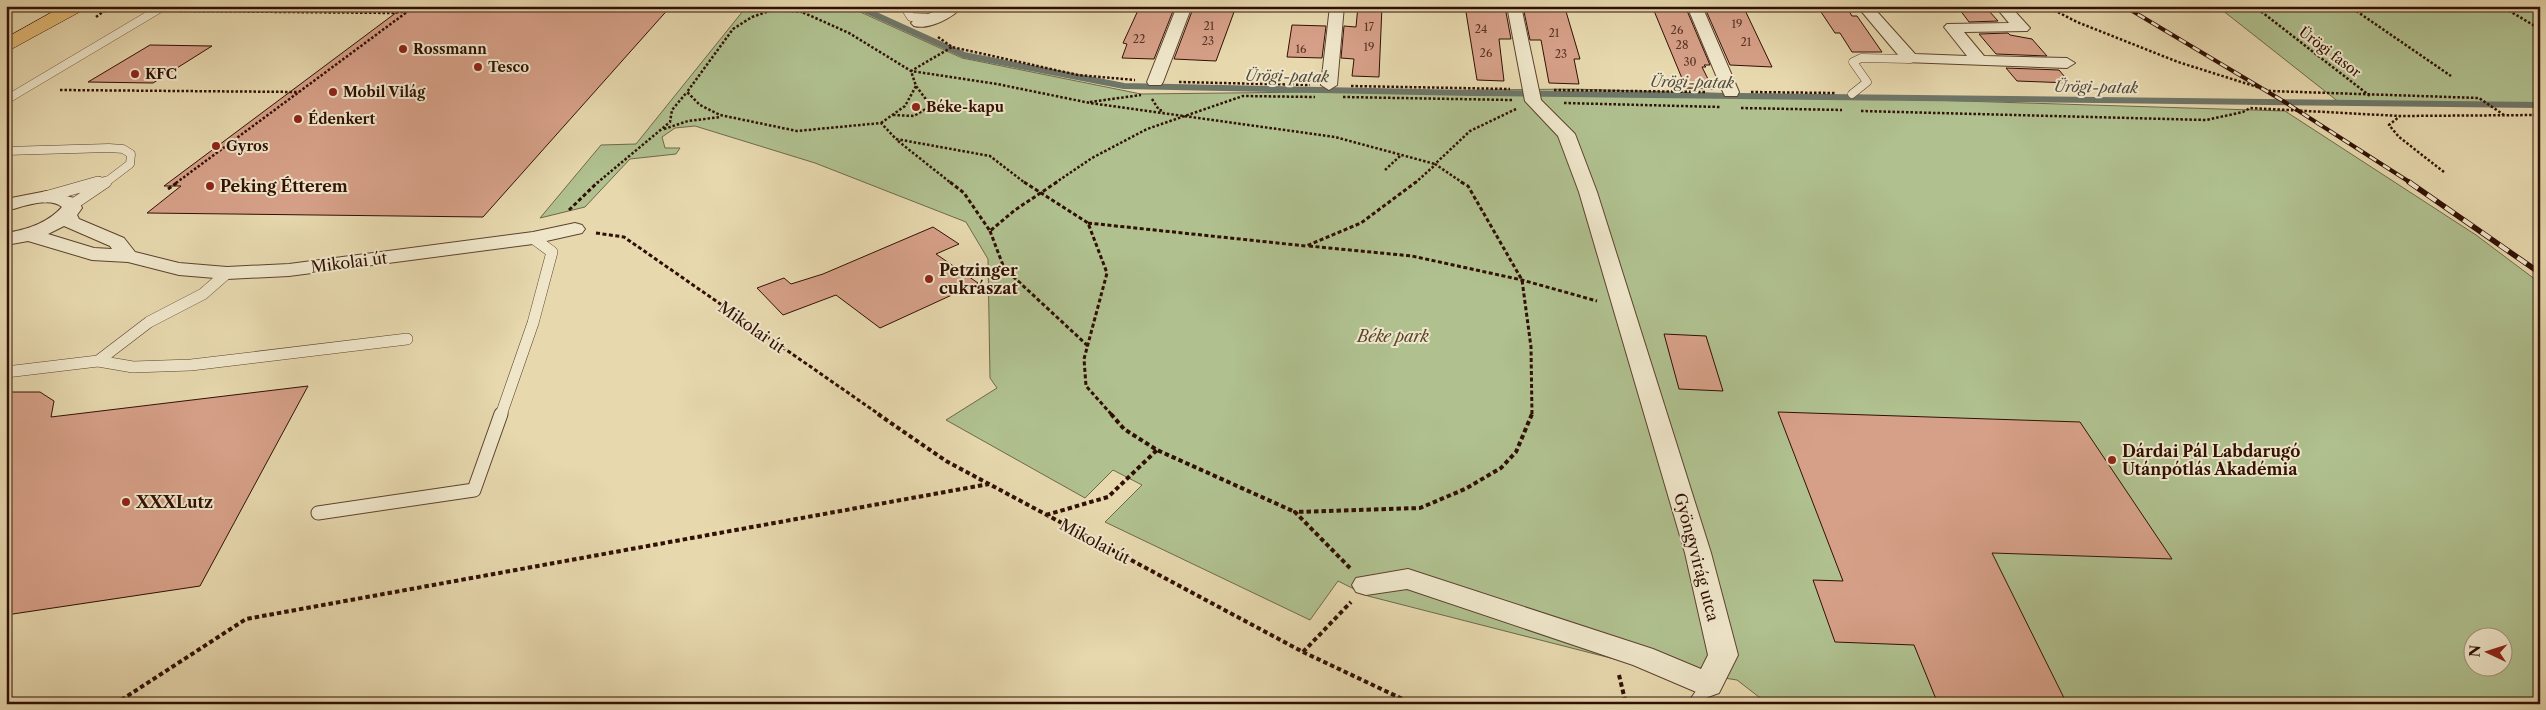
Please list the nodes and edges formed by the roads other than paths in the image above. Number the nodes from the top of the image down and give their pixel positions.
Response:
1 (77, 6) edge
2 (164, 6) edge
3 (904, 6) edge
4 (955, 6) edge
5 (1185, 6) edge
6 (1337, 6) edge
7 (1514, 6) edge
8 (1694, 6) edge
9 (1864, 6) edge
10 (2002, 6) edge
11 (926, 20) joint
12 (6, 46) edge
13 (1910, 59) junction
14 (1980, 61) junction
15 (2067, 63) dead end
16 (1153, 87) road end
17 (1328, 93) road end
18 (1852, 94) road end
19 (6, 100) edge
20 (1732, 100) road end
21 (6, 151) edge
22 (118, 174) junction
23 (19, 201) edge
24 (69, 210) junction
25 (575, 229) road end
26 (27, 234) junction
27 (533, 238) junction
28 (6, 239) edge
29 (128, 256) junction
30 (227, 274) junction
31 (407, 340) dead end
32 (98, 361) junction
33 (6, 372) edge
34 (318, 513) dead end
35 (1366, 585) road end
36 (1702, 694) edge

1 - 12 main road
2 - 19 lane
3 - 11 lane
4 - 11 street
5 - 16 street
6 - 17 street
7 - 36 street, Gyöngyvirág utca
8 - 20 street
9 - 13 street
10 - 14 street
13 - 14 street
13 - 18 lane
14 - 15 street
21 - 22 lane
22 - 23 lane
22 - 24 lane
23 - 24 street
24 - 26 street
24 - 29 street
25 - 27 street, Mikolai út
26 - 28 street
26 - 29 street, Mikolai út
27 - 30 street, Mikolai út
27 - 34 lane
29 - 30 street, Mikolai út
30 - 32 lane
31 - 32 lane
32 - 33 lane
35 - 36 street, Gyöngyvirág utca

